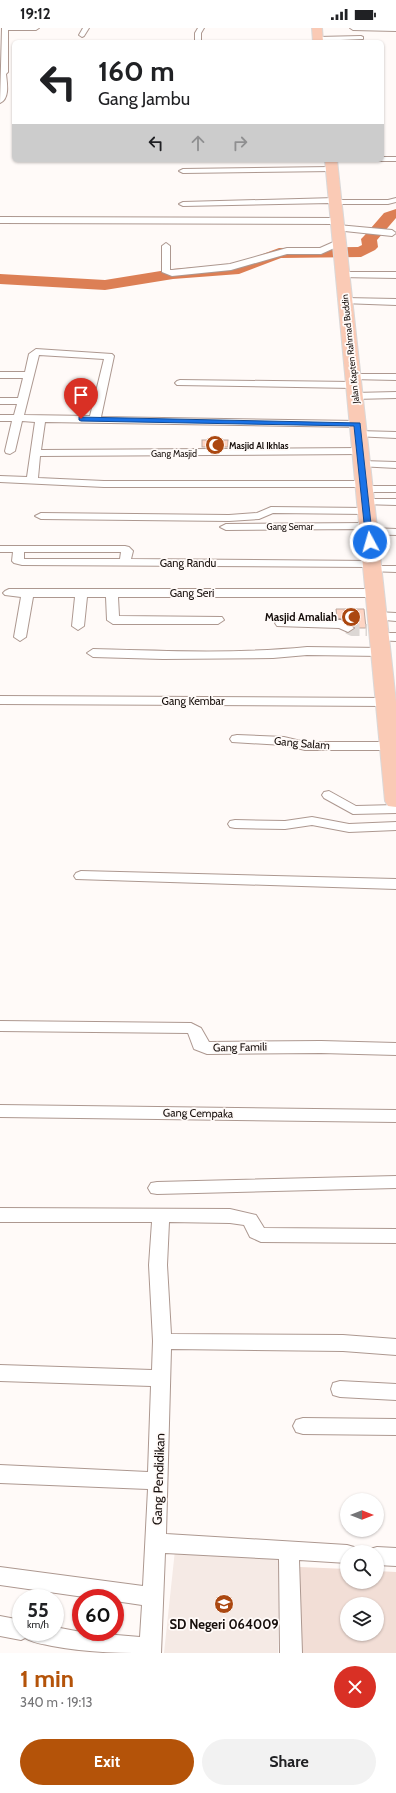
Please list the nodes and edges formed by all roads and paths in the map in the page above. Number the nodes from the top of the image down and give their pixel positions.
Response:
1 (36, 28) edge
2 (86, 28) edge
3 (201, 28) edge
4 (353, 28) edge
5 (4, 29) edge
6 (396, 29) edge
7 (82, 35) dead end
8 (318, 36) edge
9 (361, 38) dead end
10 (198, 40) edge
11 (2, 45) edge
12 (2, 60) edge
13 (4, 75) edge
14 (4, 90) junction
15 (12, 90) edge
16 (0, 101) edge
17 (384, 159) edge
18 (396, 159) edge
19 (331, 164) edge
20 (183, 171) dead end
21 (396, 200) edge
22 (335, 201) junction
23 (183, 204) dead end
24 (0, 220) edge
25 (337, 224) junction
26 (392, 233) dead end
27 (166, 246) dead end
28 (340, 250) junction
29 (342, 275) junction
30 (396, 275) edge
31 (345, 301) junction
32 (396, 302) edge
33 (0, 375) edge
34 (29, 375) junction
35 (396, 377) edge
36 (180, 383) dead end
37 (354, 386) junction
38 (396, 395) edge
39 (0, 401) edge
40 (22, 401) junction
41 (0, 418) edge
42 (17, 419) junction
43 (40, 419) junction
44 (95, 419) junction
45 (396, 435) edge
46 (359, 444) junction
47 (10, 451) dead end
48 (36, 453) junction
49 (396, 465) edge
50 (0, 479) edge
51 (32, 480) junction
52 (396, 490) edge
53 (396, 502) edge
54 (366, 507) junction
55 (41, 516) dead end
56 (213, 527) dead end
57 (396, 532) edge
58 (0, 548) edge
59 (372, 566) junction
60 (396, 569) edge
61 (9, 593) dead end
62 (28, 593) junction
63 (375, 593) junction
64 (81, 594) junction
65 (112, 594) junction
66 (396, 617) edge
67 (218, 620) dead end
68 (281, 623) dead end
69 (78, 626) dead end
70 (348, 628) tunnel mouth
71 (380, 634) edge
72 (20, 637) dead end
73 (93, 653) dead end
74 (389, 697) edge
75 (0, 700) edge
76 (392, 727) edge
77 (237, 740) dead end
78 (390, 746) junction
79 (395, 773) edge
80 (329, 795) dead end
81 (396, 801) edge
82 (396, 809) edge
83 (235, 824) dead end
84 (396, 826) edge
85 (81, 876) dead end
86 (396, 884) edge
87 (0, 1026) edge
88 (396, 1049) edge
89 (0, 1111) edge
90 (396, 1116) edge
91 (396, 1182) edge
92 (157, 1188) dead end
93 (0, 1215) edge
94 (161, 1216) junction
95 (396, 1236) edge
96 (162, 1341) junction
97 (396, 1347) edge
98 (0, 1373) edge
99 (161, 1378) junction
100 (340, 1389) dead end
101 (396, 1392) edge
102 (303, 1426) dead end
103 (396, 1427) edge
104 (0, 1474) edge
105 (158, 1481) junction
106 (156, 1543) junction
107 (290, 1552) junction
108 (340, 1554) edge
109 (384, 1556) edge
110 (396, 1557) edge
111 (0, 1576) edge
112 (152, 1597) junction
113 (0, 1626) edge
114 (12, 1628) edge
115 (64, 1638) edge
116 (150, 1650) edge
117 (291, 1653) edge

1 - 5 street
2 - 7 street
3 - 10 street
4 - 6 street
5 - 11 street
8 - 9 street
11 - 12 street
12 - 13 street
13 - 14 street
14 - 15 street
14 - 16 street
17 - 18 street
19 - 20 street
19 - 22 main road, Jalan Kapten Rahmad Buddin
21 - 22 street
22 - 23 street
22 - 25 main road, Jalan Kapten Rahmad Buddin
24 - 25 street
25 - 26 street
25 - 28 main road, Jalan Kapten Rahmad Buddin
27 - 28 street
28 - 29 main road, Jalan Kapten Rahmad Buddin
29 - 30 street
29 - 31 main road, Jalan Kapten Rahmad Buddin
31 - 32 street
31 - 37 main road, Jalan Kapten Rahmad Buddin
33 - 34 street
34 - 40 street
34 - 44 street
35 - 37 street
36 - 37 street
37 - 38 street
37 - 46 main road, Jalan Kapten Rahmad Buddin
39 - 40 street
40 - 42 street
41 - 42 street
42 - 43 street
42 - 47 street
43 - 44 street
43 - 48 street
44 - 46 street
45 - 46 street
46 - 48 street, Gang Masjid
46 - 49 street
46 - 54 main road, Jalan Kapten Rahmad Buddin
48 - 51 street
50 - 51 street
51 - 54 street
52 - 54 street
53 - 54 street
54 - 55 street
54 - 56 street, Gang Semar
54 - 57 street
54 - 59 main road, Jalan Kapten Rahmad Buddin
58 - 59 street, Gang Randu
59 - 60 street, Gang Randu
59 - 63 main road, Jalan Kapten Rahmad Buddin
61 - 62 street, Gang Seri
62 - 64 street, Gang Seri
62 - 72 street
63 - 65 street, Gang Seri
63 - 71 main road, Jalan Kapten Rahmad Buddin
64 - 65 street, Gang Seri
64 - 69 street
65 - 67 street
66 - 71 street
68 - 70 street
71 - 73 street
71 - 74 main road, Jalan Kapten Rahmad Buddin
74 - 75 street, Gang Kembar
74 - 76 main road, Jalan Kapten Rahmad Buddin
76 - 78 main road, Jalan Kapten Rahmad Buddin
77 - 78 street, Gang Salam
78 - 79 main road, Jalan Kapten Rahmad Buddin
79 - 81 main road, Jalan Kapten Rahmad Buddin
80 - 82 street
83 - 84 street
85 - 86 street
87 - 88 street, Gang Famili
89 - 90 street, Gang Cempaka
91 - 92 street
93 - 94 street
94 - 95 street
94 - 96 street, Gang Pendidikan
96 - 97 street
96 - 99 street, Gang Pendidikan
98 - 99 street
99 - 105 street, Gang Pendidikan
100 - 101 street
102 - 103 street
104 - 105 street
105 - 106 street, Gang Pendidikan
106 - 107 street
106 - 112 street, Gang Pendidikan
107 - 108 street
107 - 117 street
109 - 110 street
111 - 112 street
112 - 116 street, Gang Pendidikan
113 - 114 street
115 - 116 street

